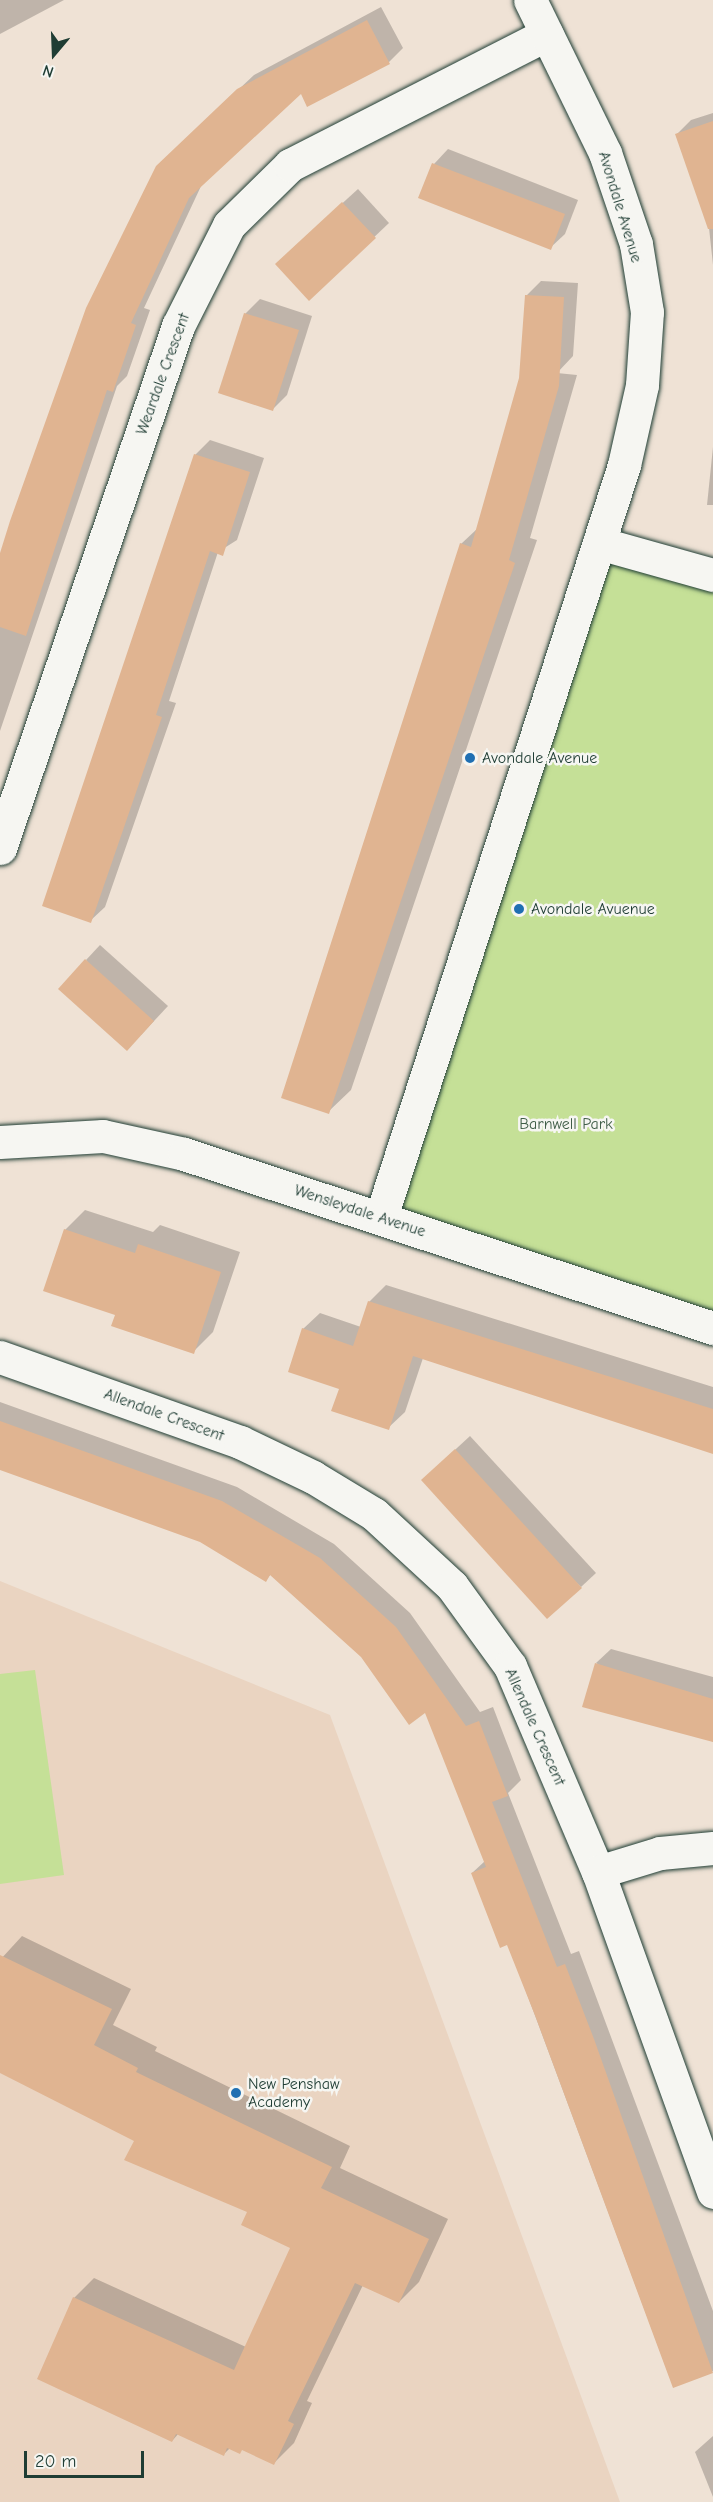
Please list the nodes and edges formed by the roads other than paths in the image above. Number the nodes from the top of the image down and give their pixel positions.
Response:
1 (530, 0) edge
2 (547, 34) junction
3 (599, 543) junction
4 (713, 575) edge
5 (0, 848) edge
6 (0, 1142) edge
7 (381, 1217) junction
8 (713, 1328) edge
9 (0, 1357) edge
10 (713, 1848) edge
11 (598, 1872) junction
12 (713, 2192) edge

1 - 2 street, Avondale Avenue
2 - 3 street, Avondale Avenue
2 - 5 street, Weardale Crescent
3 - 4 street
3 - 7 street, Avondale Avenue
6 - 7 street, Wensleydale Avenue
7 - 8 street, Wensleydale Avenue
9 - 11 street, Allendale Crescent
10 - 11 street
11 - 12 street, Allendale Crescent

